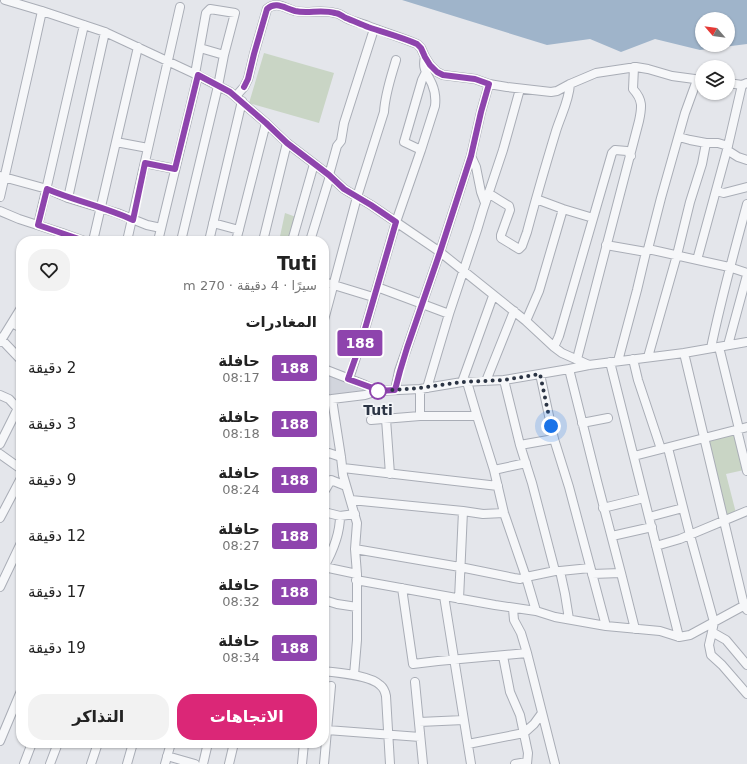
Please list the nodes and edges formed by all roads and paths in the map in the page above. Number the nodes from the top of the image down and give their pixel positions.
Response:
1 (5, 0) edge
2 (180, 7) dead end
3 (42, 11) junction
4 (84, 25) junction
5 (374, 29) junction
6 (105, 32) junction
7 (138, 47) junction
8 (200, 48) junction
9 (224, 55) junction
10 (425, 57) junction
11 (396, 60) dead end
12 (168, 62) junction
13 (634, 67) junction
14 (426, 72) junction
15 (197, 75) junction
16 (695, 79) edge
17 (735, 83) edge
18 (489, 84) junction
19 (570, 84) junction
20 (745, 84) edge
21 (218, 86) junction
22 (520, 89) junction
23 (695, 89) edge
24 (239, 99) junction
25 (266, 123) junction
26 (679, 137) junction
27 (116, 142) junction
28 (287, 143) junction
29 (706, 143) junction
30 (148, 148) junction
31 (727, 148) junction
32 (421, 150) junction
33 (471, 156) junction
34 (631, 156) junction
35 (747, 160) edge
36 (145, 163) junction
37 (314, 164) junction
38 (175, 169) junction
39 (2, 176) edge
40 (329, 176) junction
41 (747, 187) edge
42 (47, 189) junction
43 (716, 191) junction
44 (488, 193) junction
45 (0, 197) edge
46 (357, 197) junction
47 (68, 198) junction
48 (536, 198) junction
49 (485, 203) junction
50 (747, 204) edge
51 (101, 208) junction
52 (563, 209) junction
53 (0, 211) edge
54 (594, 218) junction
55 (133, 220) junction
56 (396, 222) junction
57 (213, 223) junction
58 (38, 225) junction
59 (161, 228) junction
60 (239, 230) junction
61 (62, 233) junction
62 (60, 236) edge
63 (70, 236) edge
64 (94, 236) edge
65 (129, 236) edge
66 (159, 236) edge
67 (183, 236) edge
68 (210, 236) edge
69 (237, 236) edge
70 (264, 236) edge
71 (293, 236) edge
72 (311, 236) edge
73 (606, 245) junction
74 (647, 251) junction
75 (440, 252) junction
76 (676, 255) junction
77 (697, 260) junction
78 (729, 267) junction
79 (463, 271) junction
80 (747, 274) edge
81 (329, 284) edge
82 (334, 285) junction
83 (377, 287) junction
84 (329, 294) edge
85 (493, 296) junction
86 (374, 297) junction
87 (422, 304) junction
88 (514, 311) junction
89 (449, 314) junction
90 (16, 316) edge
91 (526, 321) junction
92 (12, 323) junction
93 (16, 325) edge
94 (0, 340) edge
95 (747, 342) edge
96 (728, 345) junction
97 (554, 347) junction
98 (715, 347) junction
99 (684, 353) junction
100 (16, 355) edge
101 (648, 358) junction
102 (577, 359) junction
103 (633, 359) junction
104 (614, 361) junction
105 (589, 365) junction
106 (569, 369) junction
107 (329, 371) edge
108 (540, 374) junction
109 (348, 379) junction
110 (504, 380) junction
111 (486, 381) junction
112 (465, 382) junction
113 (423, 388) junction
114 (395, 390) junction
115 (378, 391) junction
116 (0, 395) edge
117 (329, 400) edge
118 (329, 404) edge
119 (16, 406) edge
120 (420, 416) junction
121 (476, 416) junction
122 (16, 417) edge
123 (608, 418) dead end
124 (386, 419) junction
125 (371, 420) dead end
126 (582, 423) junction
127 (747, 427) edge
128 (738, 429) junction
129 (704, 438) junction
130 (554, 439) junction
131 (0, 444) edge
132 (520, 445) junction
133 (665, 449) junction
134 (329, 453) edge
135 (0, 454) edge
136 (634, 456) junction
137 (342, 457) junction
138 (526, 463) junction
139 (16, 465) edge
140 (343, 468) junction
141 (494, 470) junction
142 (747, 471) edge
143 (390, 474) junction
144 (329, 483) edge
145 (346, 486) junction
146 (498, 486) junction
147 (16, 488) edge
148 (644, 498) junction
149 (351, 500) junction
150 (603, 508) junction
151 (683, 508) junction
152 (463, 511) junction
153 (747, 511) edge
154 (329, 513) edge
155 (504, 513) junction
156 (355, 514) junction
157 (340, 516) junction
158 (649, 517) junction
159 (0, 518) edge
160 (724, 520) junction
161 (652, 527) junction
162 (690, 535) junction
163 (612, 536) junction
164 (656, 546) junction
165 (355, 549) junction
166 (329, 557) edge
167 (16, 558) edge
168 (460, 567) junction
169 (329, 569) edge
170 (558, 571) junction
171 (591, 571) junction
172 (621, 572) junction
173 (357, 577) junction
174 (526, 577) junction
175 (0, 586) edge
176 (402, 588) junction
177 (444, 596) junction
178 (459, 599) junction
179 (329, 602) edge
180 (746, 606) edge
181 (357, 607) junction
182 (513, 609) junction
183 (536, 612) junction
184 (569, 619) junction
185 (714, 622) junction
186 (606, 626) junction
187 (635, 629) junction
188 (712, 632) junction
189 (679, 637) junction
190 (527, 653) junction
191 (504, 656) junction
192 (454, 660) junction
193 (747, 665) edge
194 (329, 672) edge
195 (354, 675) junction
196 (415, 682) dead end
197 (330, 686) dead end
198 (747, 694) edge
199 (329, 696) edge
200 (16, 703) edge
201 (542, 713) junction
202 (464, 720) junction
203 (419, 722) junction
204 (329, 727) edge
205 (524, 733) junction
206 (389, 735) junction
207 (420, 738) junction
208 (0, 741) edge
209 (468, 744) junction
210 (30, 748) edge
211 (56, 748) edge
212 (96, 748) edge
213 (132, 748) edge
214 (170, 748) edge
215 (207, 748) edge
216 (233, 748) edge
217 (304, 748) edge
218 (325, 748) edge
219 (166, 760) edge
220 (527, 763) edge
221 (24, 764) edge
222 (50, 764) edge
223 (91, 764) edge
224 (127, 764) edge
225 (195, 764) edge
226 (203, 764) edge
227 (229, 764) edge
228 (302, 764) edge
229 (324, 764) edge
230 (390, 764) edge
231 (422, 764) edge
232 (471, 764) edge
233 (515, 764) edge
234 (555, 764) edge

1 - 3 street
2 - 12 street
3 - 4 street
3 - 39 street
4 - 6 street
4 - 42 street
5 - 10 street
5 - 24 street
5 - 40 street
6 - 7 street
6 - 47 street
7 - 12 street
7 - 27 street
8 - 9 street
8 - 9 street
8 - 15 street
9 - 21 street
10 - 14 street
10 - 18 street
11 - 46 street
12 - 15 street
12 - 30 street
13 - 16 street
13 - 19 street
13 - 34 street
14 - 32 street
14 - 32 street
15 - 21 street
15 - 38 street
17 - 20 street
18 - 22 street
18 - 33 street
19 - 22 street
19 - 48 street
20 - 31 street
21 - 24 street
21 - 67 street
22 - 44 street
23 - 26 street
24 - 25 street
24 - 57 street
25 - 28 street
25 - 60 street
26 - 29 street
26 - 74 street
27 - 30 street
27 - 51 street
28 - 37 street
28 - 70 street
29 - 31 street
29 - 76 street
30 - 36 street
31 - 35 street
31 - 43 street
32 - 56 street
33 - 49 street
33 - 75 street
34 - 54 street
34 - 73 street
36 - 38 street
36 - 55 street
37 - 40 street
37 - 71 street
38 - 59 street
39 - 42 street
39 - 45 street
40 - 46 street
40 - 72 street
41 - 43 street
42 - 47 street
42 - 58 street
43 - 77 street
44 - 48 street
44 - 49 street
46 - 56 street
46 - 82 street
47 - 51 street
48 - 52 street
49 - 79 street
50 - 78 street
51 - 55 street
51 - 64 street
52 - 54 street
52 - 91 street
53 - 58 street
54 - 97 street
55 - 59 street
55 - 65 street
56 - 75 street
56 - 83 street
57 - 60 street
57 - 68 street
58 - 61 street
59 - 66 street
60 - 69 street
61 - 62 street
61 - 63 street
73 - 74 street
73 - 102 street
74 - 76 street
74 - 104 street
75 - 79 street
75 - 87 street
76 - 77 street
76 - 101 street
77 - 78 street
78 - 80 street
78 - 98 street
79 - 85 street
79 - 89 street
80 - 96 street
81 - 82 street
82 - 84 street
82 - 86 street
83 - 86 street
83 - 87 street
85 - 88 street
85 - 112 street
86 - 109 street
87 - 89 street
87 - 114 street
88 - 91 street
88 - 111 street
89 - 113 street
90 - 92 street
91 - 97 street
92 - 93 street
92 - 94 street
94 - 100 street
95 - 96 street
96 - 98 street
97 - 102 street
98 - 99 street
98 - 128 street
99 - 101 street
99 - 129 street
101 - 103 street
102 - 105 street
103 - 104 street
103 - 133 street
104 - 105 street
104 - 136 street
105 - 106 street
106 - 108 street
106 - 126 street
107 - 109 street
108 - 110 street
108 - 130 street
109 - 115 street
110 - 111 street
110 - 132 street
111 - 112 street
112 - 113 street
112 - 121 street
113 - 114 street
113 - 120 street
114 - 115 street
115 - 117 street
116 - 119 street
118 - 137 street
120 - 121 street
120 - 124 street
121 - 141 street
122 - 131 street
123 - 126 street
124 - 125 street
124 - 143 street
126 - 150 street
127 - 128 street
128 - 129 street
128 - 142 street
129 - 133 street
129 - 160 street
130 - 132 street
130 - 171 street
132 - 138 street
133 - 136 street
133 - 151 street
134 - 137 street
135 - 139 street
136 - 148 street
137 - 140 street
138 - 141 street
138 - 170 street
140 - 143 street
140 - 145 street
141 - 146 street
143 - 146 street
144 - 145 street
145 - 149 street
146 - 155 street
147 - 159 street
148 - 150 street
148 - 158 street
149 - 152 street
149 - 156 street
150 - 163 street
151 - 158 street
151 - 162 street
152 - 155 street
152 - 168 street
153 - 160 street
154 - 157 street
155 - 174 street
156 - 157 street
156 - 165 street
157 - 166 street
158 - 161 street
160 - 162 street
160 - 180 street
161 - 163 street
161 - 164 street
162 - 164 street
162 - 185 street
163 - 172 street
164 - 189 street
165 - 168 street
165 - 173 street
167 - 175 street
168 - 174 street
168 - 178 street
169 - 173 street
170 - 171 street
170 - 174 street
170 - 184 street
171 - 172 street
171 - 186 street
172 - 187 street
173 - 176 street
173 - 181 street
174 - 183 street
176 - 177 street
176 - 192 street
177 - 178 street
177 - 192 street
178 - 182 street
179 - 181 street
180 - 185 street
181 - 195 street
182 - 183 street
182 - 190 street
183 - 184 street
184 - 186 street
185 - 188 street
185 - 189 street
186 - 187 street
187 - 189 street
188 - 193 street
188 - 198 street
190 - 191 street
190 - 201 street
191 - 192 street
191 - 205 street
192 - 202 street
194 - 195 street
195 - 206 street
196 - 203 street
197 - 199 street
200 - 208 street
201 - 205 street
201 - 234 street
202 - 203 street
202 - 209 street
203 - 207 street
204 - 206 street
205 - 209 street
205 - 220 street
206 - 207 street
206 - 230 street
207 - 231 street
209 - 232 street
210 - 221 street
211 - 222 street
212 - 223 street
213 - 224 street
214 - 219 street
215 - 226 street
216 - 227 street
217 - 228 street
218 - 229 street
219 - 225 street
220 - 233 street

